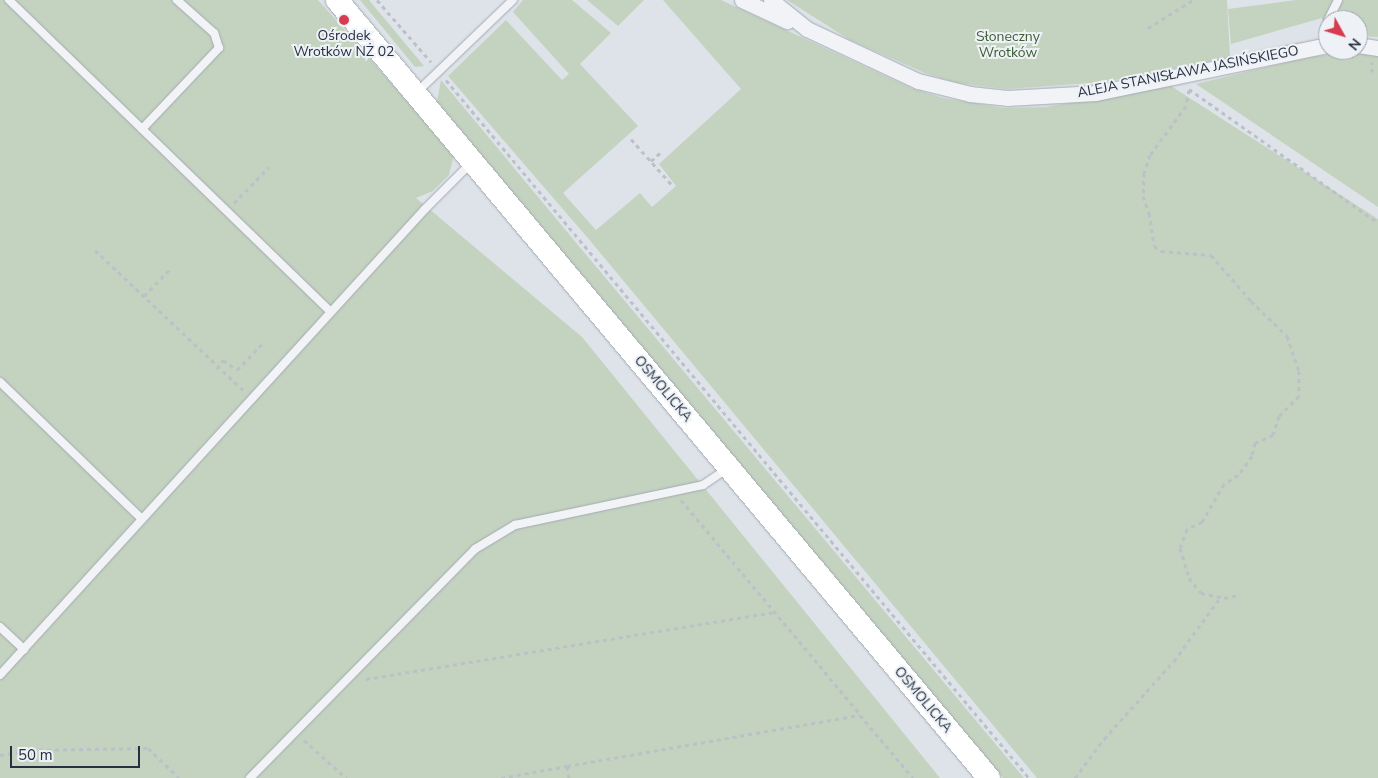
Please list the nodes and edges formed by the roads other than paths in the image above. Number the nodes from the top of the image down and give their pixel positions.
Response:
1 (9, 0) edge
2 (177, 0) edge
3 (338, 0) edge
4 (513, 0) edge
5 (742, 0) edge
6 (771, 0) edge
7 (807, 30) junction
8 (1318, 47) edge
9 (416, 94) junction
10 (142, 129) junction
11 (473, 162) junction
12 (331, 312) junction
13 (0, 382) edge
14 (729, 468) junction
15 (142, 519) junction
16 (0, 627) edge
17 (24, 649) junction
18 (0, 675) edge
19 (250, 778) edge
20 (989, 778) edge

1 - 10 lane
2 - 10 lane
3 - 9 street, OSMOLICKA
4 - 9 lane
5 - 7 street
6 - 7 street, ALEJA STANISŁAWA JASIŃSKIEGO
7 - 8 street, ALEJA STANISŁAWA JASIŃSKIEGO
9 - 11 street, OSMOLICKA
10 - 12 lane
11 - 12 lane
11 - 14 street, OSMOLICKA
12 - 15 lane
13 - 15 lane
14 - 19 lane
14 - 20 street, OSMOLICKA
15 - 17 lane
16 - 17 lane
17 - 18 lane

